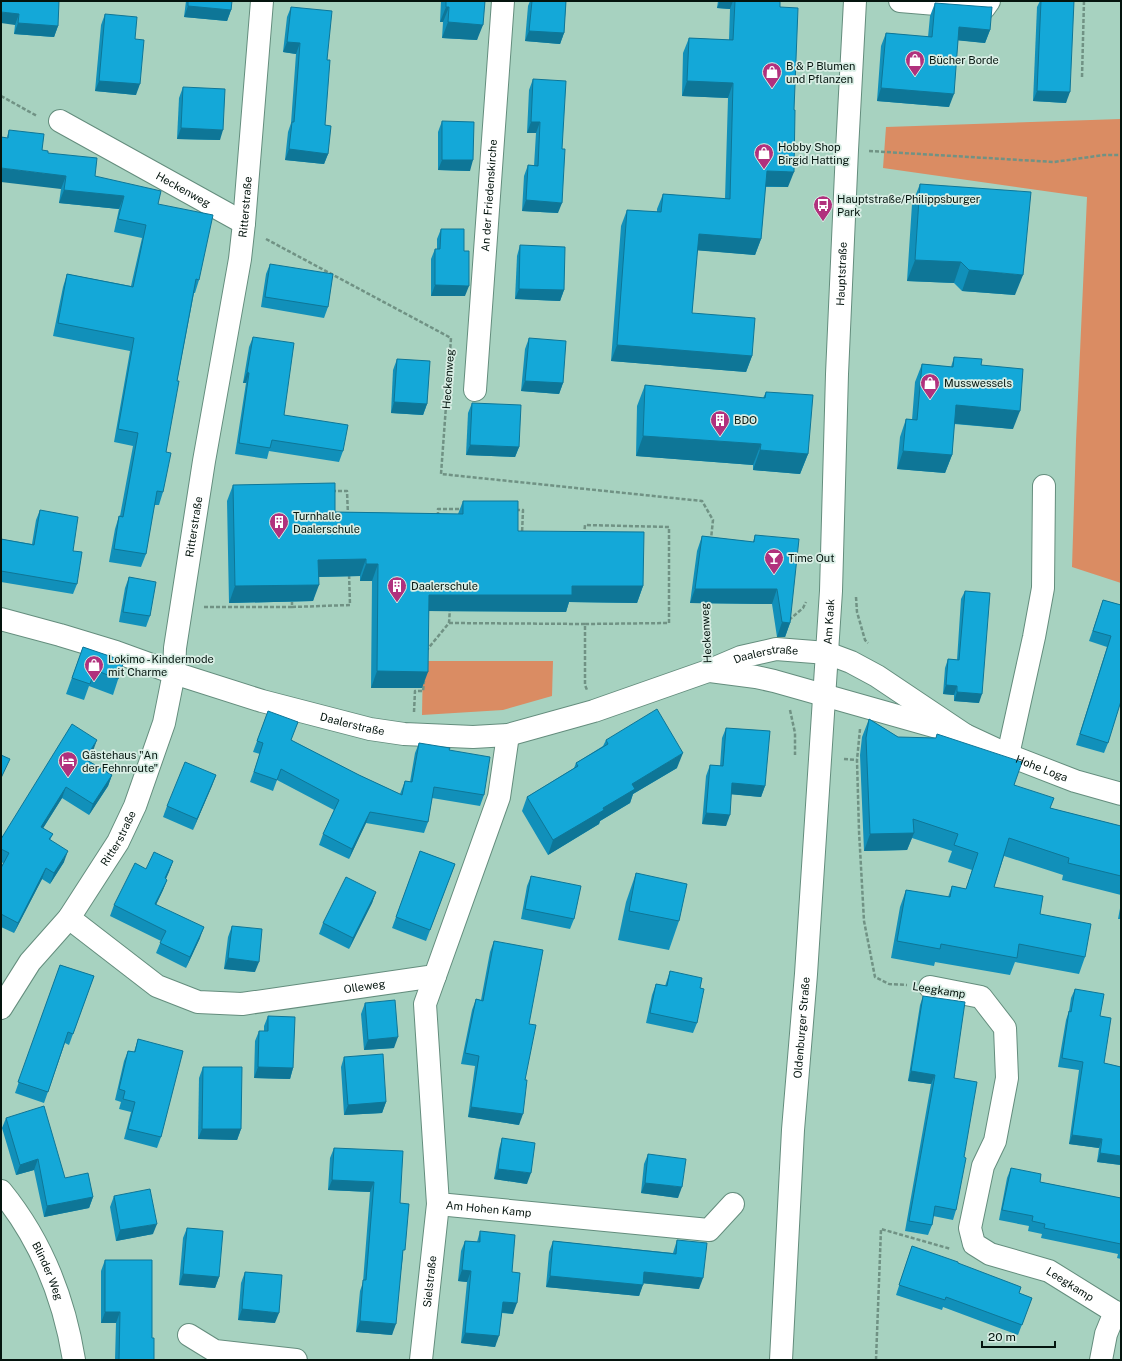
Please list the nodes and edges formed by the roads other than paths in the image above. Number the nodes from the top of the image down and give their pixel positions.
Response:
1 (262, 1) edge
2 (503, 1) edge
3 (855, 1) edge
4 (900, 1) edge
5 (989, 1) edge
6 (60, 121) road end
7 (244, 223) junction
8 (475, 390) dead end
9 (1044, 486) dead end
10 (832, 548) joint
11 (1, 619) edge
12 (827, 653) junction
13 (708, 671) junction
14 (174, 673) junction
15 (824, 696) junction
16 (508, 735) junction
17 (965, 736) junction
18 (1008, 755) junction
19 (1121, 794) edge
20 (69, 918) junction
21 (435, 976) junction
22 (930, 987) road end
23 (1, 1008) edge
24 (1, 1191) edge
25 (438, 1204) junction
26 (733, 1204) dead end
27 (1118, 1312) edge
28 (189, 1335) dead end
29 (74, 1360) edge
30 (296, 1360) edge
31 (421, 1360) edge
32 (781, 1360) edge
33 (1102, 1360) edge

1 - 7 street, Ritterstraße
2 - 8 street, An der Friedenskirche
3 - 10 street, Hauptstraße
4 - 5 street
6 - 7 street, Heckenweg
7 - 14 street, Ritterstraße
9 - 18 street
10 - 12 street, Am Kaak
11 - 14 street, Daalerstraße
12 - 13 street, Daalerstraße
12 - 15 street, Am Kaak
12 - 17 street, Hohe Loga
13 - 15 street, Daalerstraße
13 - 16 street, Daalerstraße
14 - 16 street, Daalerstraße
14 - 20 street, Ritterstraße
15 - 17 street, Hohe Loga
15 - 32 street, Oldenburger Straße
16 - 21 street
17 - 18 street, Hohe Loga
18 - 19 street, Hohe Loga
20 - 21 street, Olleweg
20 - 23 street, Ritterstraße
21 - 25 street, Am Hohen Kamp
22 - 27 street, Leegkamp
24 - 29 street, Blinder Weg
25 - 26 street, Am Hohen Kamp
25 - 31 street, Sielstraße
27 - 33 street, Leegkamp
28 - 30 street

